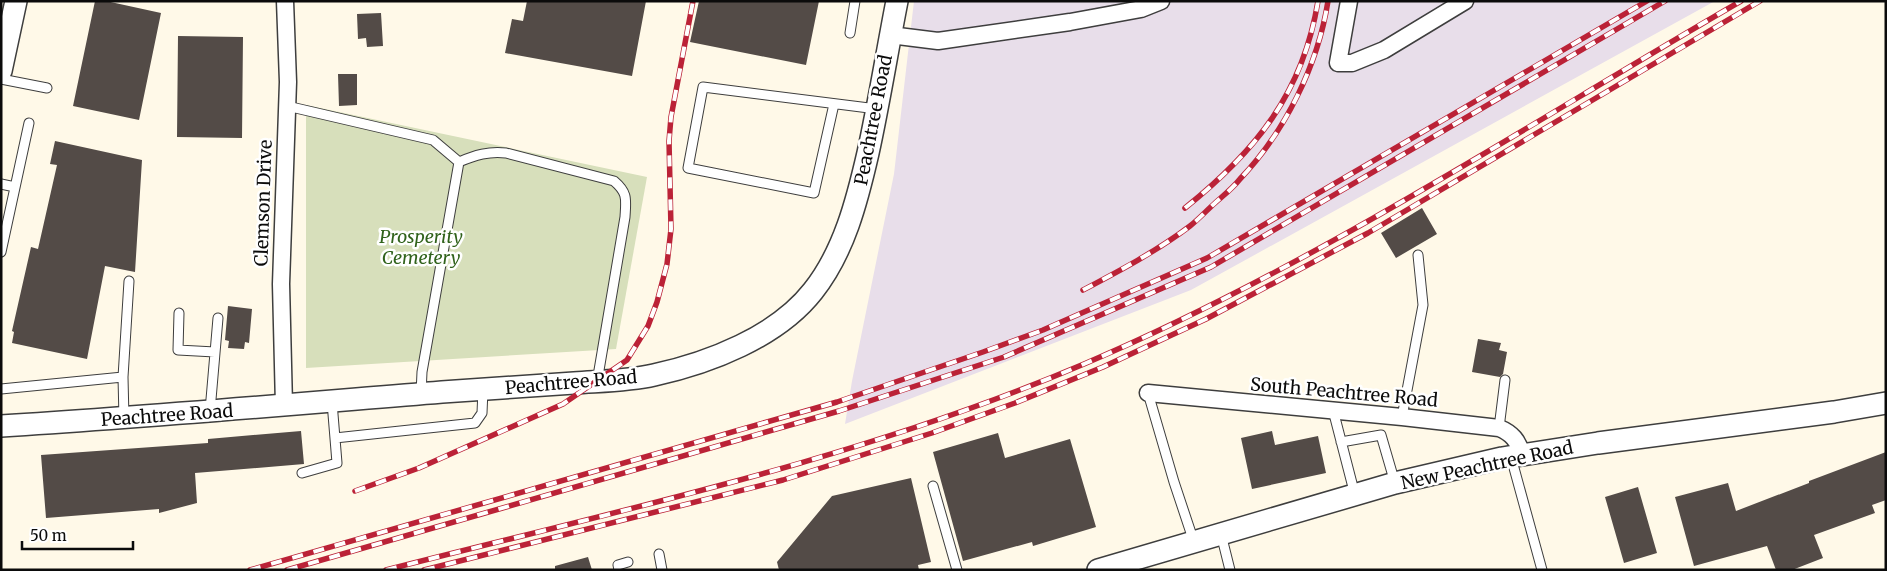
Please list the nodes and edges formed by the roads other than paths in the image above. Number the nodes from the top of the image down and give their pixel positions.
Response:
1 (16, 1) edge
2 (285, 1) edge
3 (855, 1) edge
4 (897, 1) edge
5 (1161, 1) edge
6 (1349, 1) edge
7 (1465, 1) edge
8 (850, 33) dead end
9 (890, 35) junction
10 (1, 71) edge
11 (1, 79) edge
12 (47, 88) dead end
13 (834, 104) junction
14 (287, 106) junction
15 (878, 109) junction
16 (29, 123) dead end
17 (460, 162) junction
18 (1, 184) edge
19 (15, 186) junction
20 (1, 252) edge
21 (1418, 255) dead end
22 (129, 281) dead end
23 (179, 314) dead end
24 (218, 318) dead end
25 (215, 352) junction
26 (123, 377) junction
27 (1505, 380) dead end
28 (597, 382) junction
29 (1, 389) edge
30 (483, 389) junction
31 (1148, 393) joint
32 (421, 394) junction
33 (332, 402) junction
34 (1886, 403) edge
35 (284, 406) junction
36 (1333, 410) junction
37 (210, 412) junction
38 (1402, 417) junction
39 (124, 419) junction
40 (1, 426) edge
41 (1499, 428) junction
42 (335, 438) junction
43 (1342, 442) junction
44 (1516, 455) junction
45 (302, 473) dead end
46 (1395, 483) junction
47 (933, 486) dead end
48 (1355, 495) junction
49 (1221, 534) junction
50 (1194, 542) junction
51 (659, 554) dead end
52 (628, 562) dead end
53 (618, 567) edge
54 (662, 570) edge
55 (957, 570) edge
56 (1098, 570) edge
57 (1230, 570) edge
58 (1542, 570) edge

1 - 10 street
2 - 14 street, Clemson Drive
3 - 8 lane
4 - 9 street, Peachtree Road
5 - 9 street
6 - 7 street
9 - 15 street, Peachtree Road
11 - 12 lane
13 - 13 lane
13 - 15 lane
14 - 17 lane
14 - 35 street, Clemson Drive
15 - 28 street, Peachtree Road
16 - 19 lane
17 - 28 lane
17 - 32 lane
18 - 19 lane
19 - 20 lane
21 - 38 lane
22 - 26 lane
23 - 25 lane
24 - 25 lane
25 - 37 lane
26 - 29 lane
26 - 39 lane
27 - 41 lane
28 - 30 street, Peachtree Road
30 - 32 street, Peachtree Road
30 - 42 lane
31 - 36 street, South Peachtree Road
31 - 50 lane
32 - 33 street, Peachtree Road
33 - 35 street, Peachtree Road
33 - 42 lane
34 - 44 street, New Peachtree Road
35 - 37 street, Peachtree Road
36 - 38 street, South Peachtree Road
36 - 43 lane
37 - 39 street, Peachtree Road
38 - 41 street, South Peachtree Road
39 - 40 street, Peachtree Road
41 - 44 street
42 - 45 lane
43 - 46 lane
43 - 48 lane
44 - 46 street, New Peachtree Road
44 - 58 lane
46 - 48 street, New Peachtree Road
47 - 55 lane
48 - 49 street, New Peachtree Road
49 - 50 street, New Peachtree Road
49 - 57 lane
50 - 56 street, New Peachtree Road
51 - 54 lane
52 - 53 lane

